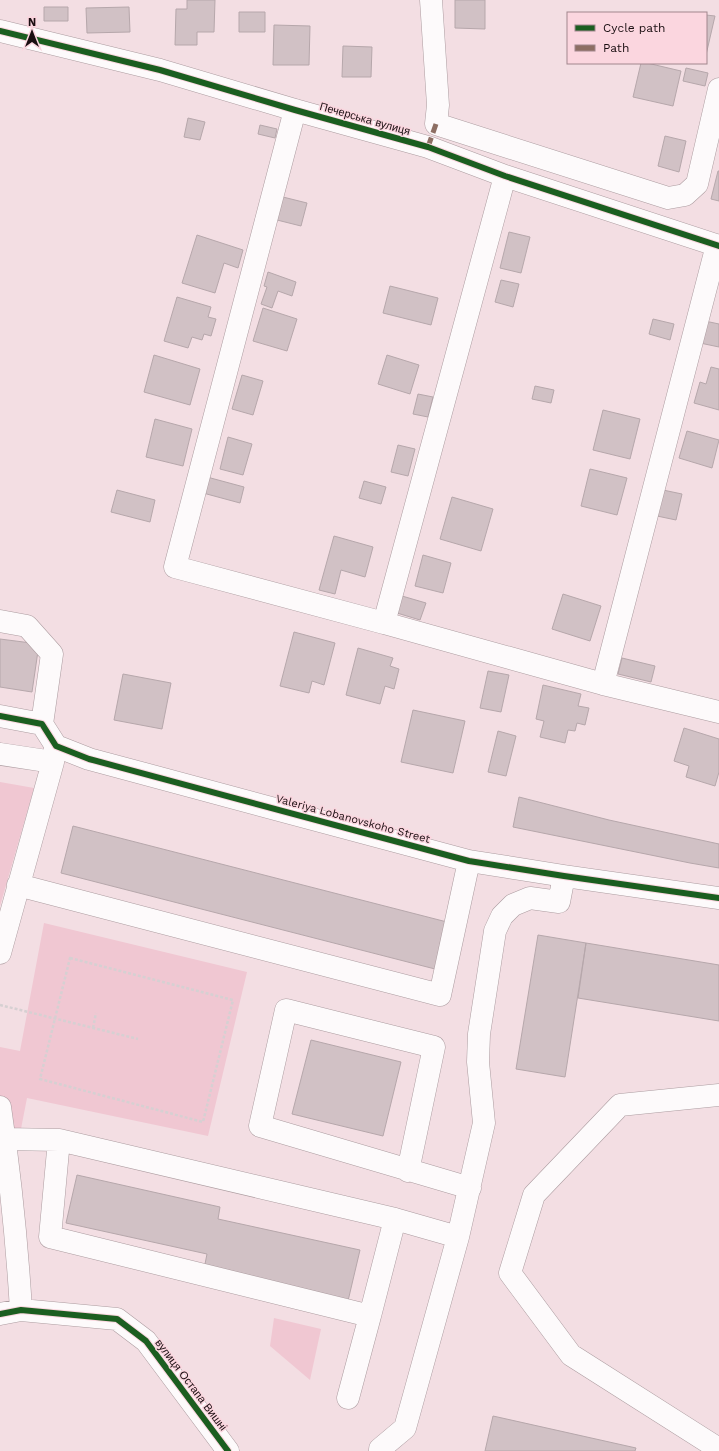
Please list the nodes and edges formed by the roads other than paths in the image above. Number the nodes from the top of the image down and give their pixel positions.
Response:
1 (431, 0) edge
2 (0, 31) edge
3 (719, 89) edge
4 (295, 110) junction
5 (505, 176) junction
6 (718, 245) edge
7 (0, 621) edge
8 (384, 623) junction
9 (603, 684) junction
10 (719, 712) edge
11 (0, 716) edge
12 (42, 724) junction
13 (0, 754) edge
14 (54, 754) junction
15 (469, 860) junction
16 (564, 876) junction
17 (18, 885) junction
18 (719, 898) edge
19 (0, 953) edge
20 (719, 1095) edge
21 (0, 1107) edge
22 (5, 1139) junction
23 (59, 1140) junction
24 (408, 1171) junction
25 (470, 1188) junction
26 (395, 1219) junction
27 (458, 1237) junction
28 (10, 1312) edge
29 (370, 1316) junction
30 (348, 1398) dead end
31 (719, 1449) edge
32 (228, 1451) edge
33 (380, 1451) edge

1 - 3 street
2 - 4 street, Печерська вулиця
4 - 5 street, Печерська вулиця
4 - 8 street
5 - 6 street, Печерська вулиця
5 - 8 street
6 - 9 street
7 - 12 street
8 - 9 street
9 - 10 street
11 - 12 street
12 - 14 street
13 - 14 street, Valeriya Lobanovskoho Street
14 - 15 street, Valeriya Lobanovskoho Street
14 - 17 street
15 - 16 street, Valeriya Lobanovskoho Street
15 - 17 street
16 - 18 street, Valeriya Lobanovskoho Street
16 - 25 street
17 - 19 street
20 - 31 street
21 - 22 street
22 - 23 street
22 - 28 street
23 - 26 street
23 - 29 street
24 - 24 street
24 - 25 street
25 - 27 street
26 - 27 street
26 - 29 street
27 - 33 street
28 - 32 street, вулиця Остапа Вишні
29 - 30 street

